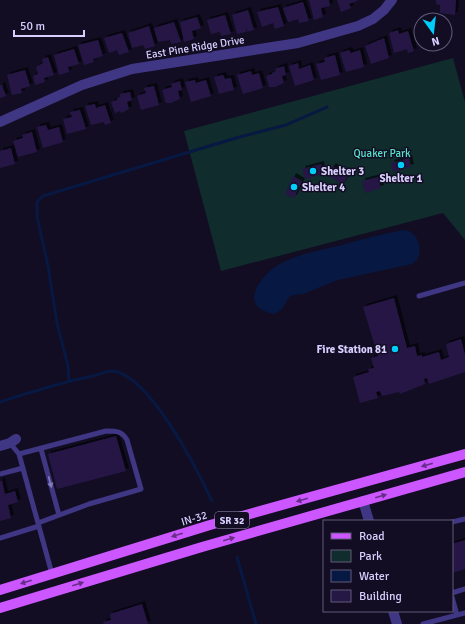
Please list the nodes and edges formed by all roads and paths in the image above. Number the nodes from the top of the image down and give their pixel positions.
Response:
1 (392, 0) edge
2 (0, 122) edge
3 (465, 283) edge
4 (419, 296) dead end
5 (13, 441) joint
6 (0, 446) edge
7 (41, 449) junction
8 (19, 454) junction
9 (465, 454) edge
10 (23, 468) junction
11 (465, 472) edge
12 (0, 474) edge
13 (363, 501) junction
14 (58, 516) junction
15 (465, 519) edge
16 (369, 520) edge
17 (453, 522) edge
18 (38, 524) junction
19 (0, 538) edge
20 (52, 574) junction
21 (465, 589) edge
22 (0, 590) edge
23 (453, 593) edge
24 (453, 601) edge
25 (0, 608) edge
26 (393, 612) edge
27 (465, 613) edge
28 (457, 615) junction
29 (397, 624) edge
30 (423, 624) edge

1 - 2 street, East Pine Ridge Drive
3 - 4 lane
5 - 6 street
5 - 8 lane
7 - 8 lane
7 -> 14 lane
7 - 14 lane
8 - 10 lane
9 -> 20 main road, IN-32 / SR 32
10 - 12 lane
10 - 18 lane
13 -> 11 main road, SR 32
13 - 16 street
25 -> 13 main road, SR 32
14 - 18 lane
15 - 17 lane
18 - 19 lane
18 - 20 lane
20 -> 22 main road, IN-32 / SR 32
21 - 23 lane
24 - 28 lane
26 - 29 street
27 - 28 lane
28 - 30 lane

